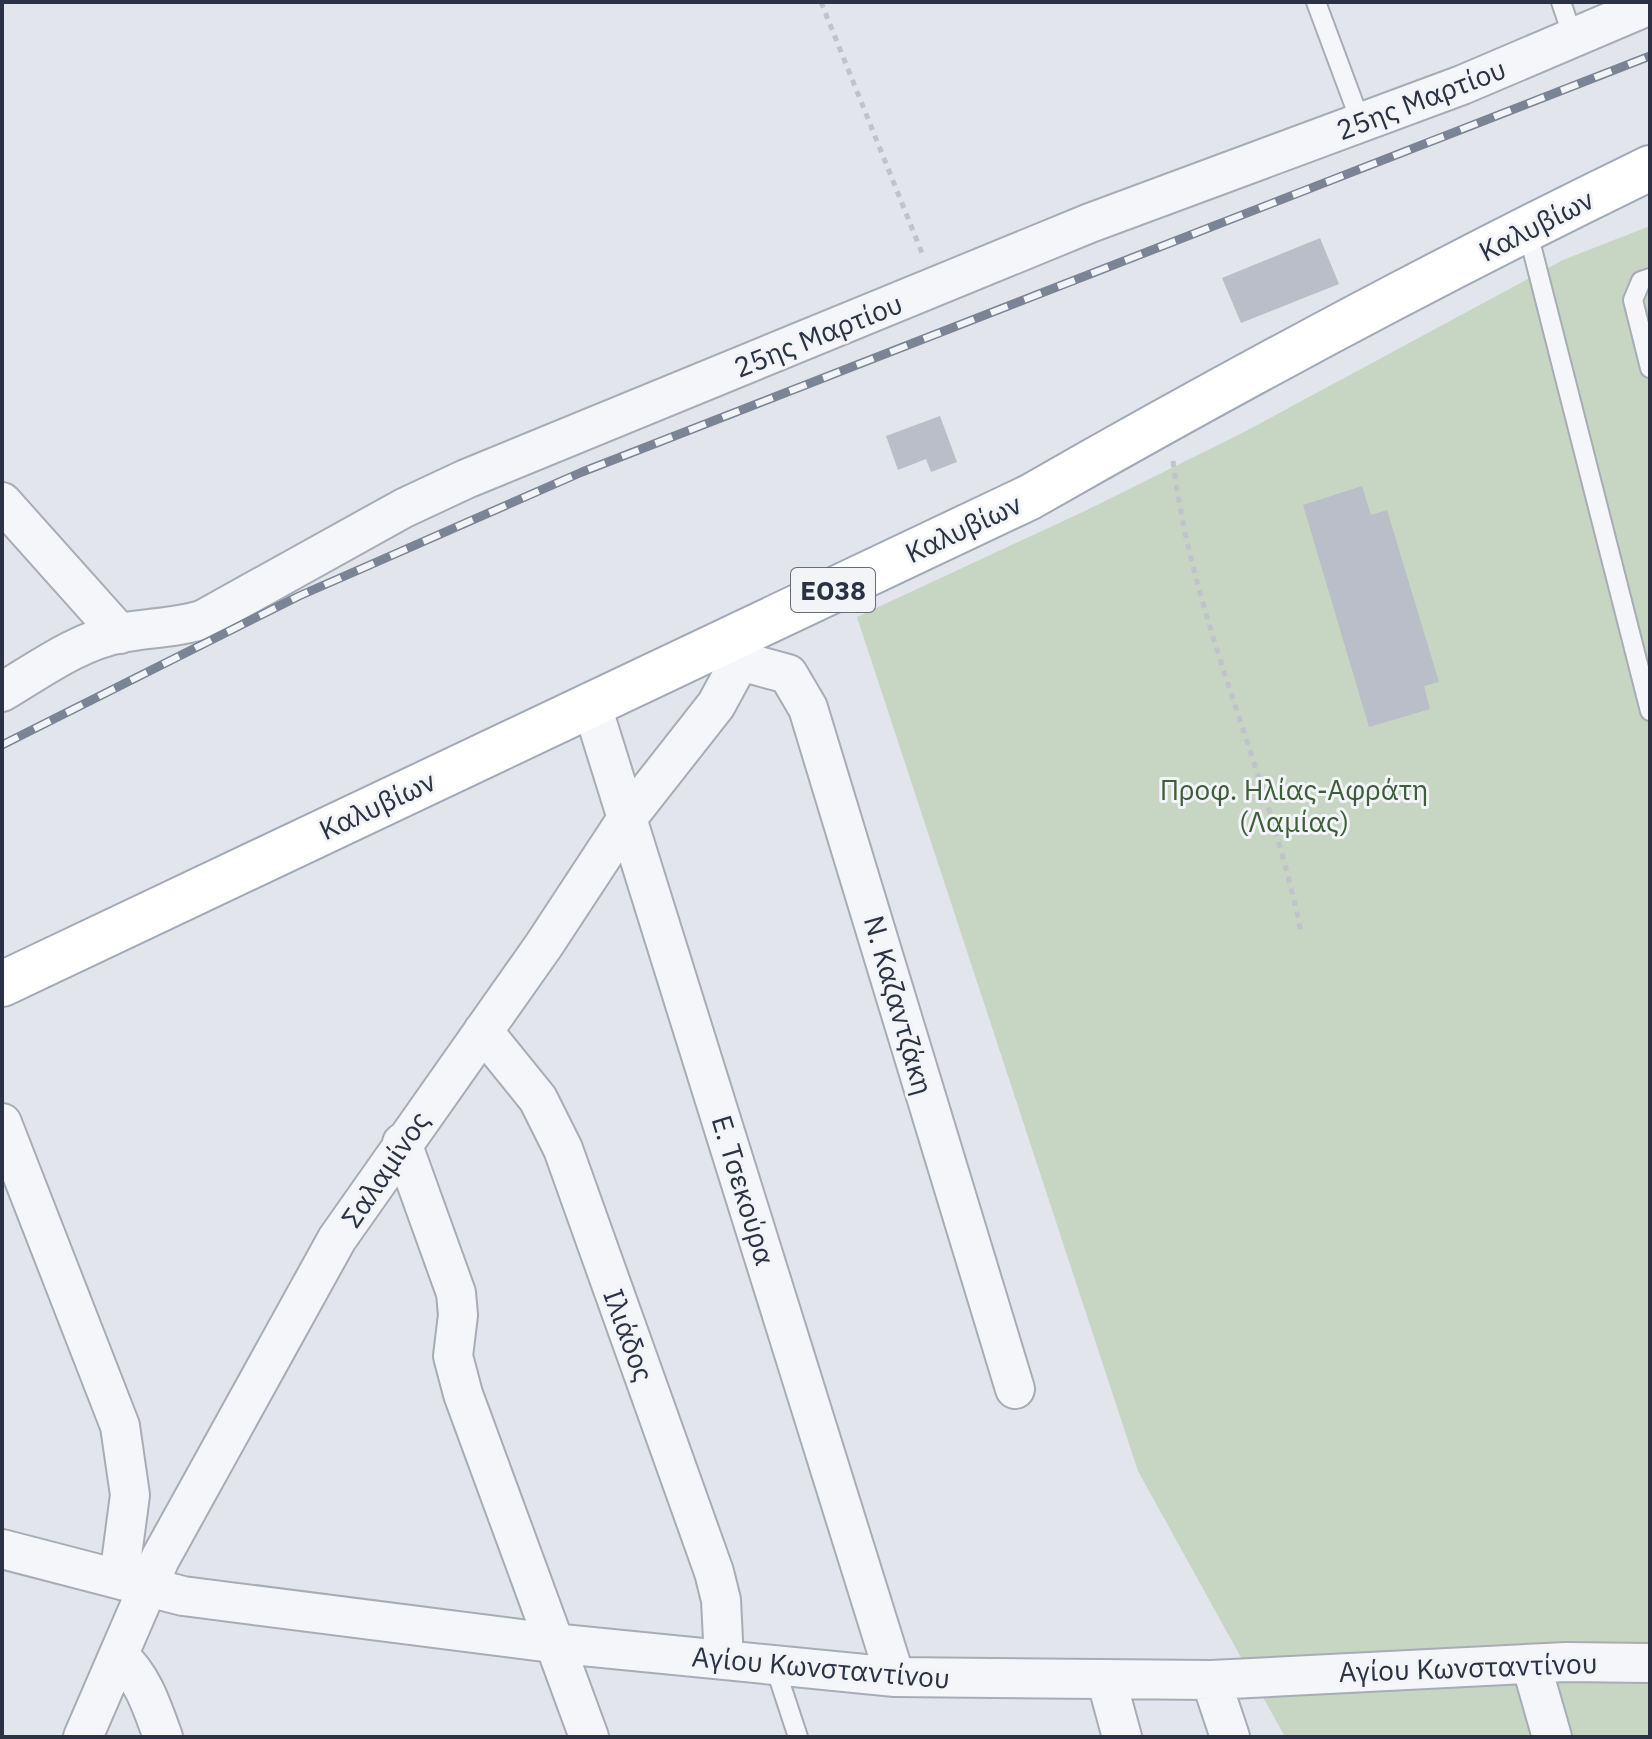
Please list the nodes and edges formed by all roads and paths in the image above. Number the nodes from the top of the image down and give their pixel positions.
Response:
1 (821, 2) edge
2 (1316, 2) edge
3 (1638, 6) edge
4 (1567, 19) edge
5 (1361, 123) junction
6 (1650, 168) edge
7 (1526, 228) junction
8 (1650, 278) edge
9 (931, 288) junction
10 (1650, 368) edge
11 (1167, 418) junction
12 (2, 502) edge
13 (120, 634) junction
14 (735, 650) junction
15 (2, 692) edge
16 (591, 703) junction
17 (1650, 711) edge
18 (628, 817) junction
19 (1301, 933) dead end
20 (2, 984) edge
21 (483, 1031) junction
22 (2, 1123) edge
23 (402, 1143) junction
24 (1015, 1389) dead end
25 (2, 1549) edge
26 (133, 1583) junction
27 (552, 1643) junction
28 (119, 1656) junction
29 (724, 1660) junction
30 (1650, 1663) edge
31 (1531, 1664) junction
32 (775, 1667) junction
33 (895, 1677) junction
34 (1211, 1680) junction
35 (1107, 1682) junction
36 (83, 1737) edge
37 (163, 1737) edge
38 (589, 1737) edge
39 (798, 1737) edge
40 (1122, 1737) edge
41 (1230, 1737) edge
42 (1552, 1737) edge

1 - 9 path
2 - 5 lane
3 - 4 street, 25ης Μαρτίου
4 - 5 street, 25ης Μαρτίου
5 - 9 street, 25ης Μαρτίου
6 - 7 main road, Καλυβίων / ΕΟ38
7 - 11 main road, Καλυβίων / ΕΟ38
7 - 17 lane
8 - 10 lane
9 - 13 street, 25ης Μαρτίου
11 - 14 main road, Καλυβίων / ΕΟ38
11 - 19 path
12 - 13 street
13 - 15 street, 25ης Μαρτίου
14 - 16 main road, Καλυβίων / ΕΟ38
14 - 18 street, Σαλαμίνος
14 - 24 street, Ν. Καζαντζάκη
16 - 18 street, Ε. Τσεκούρα
16 - 20 main road, Καλυβίων / ΕΟ38
18 - 21 street, Σαλαμίνος
18 - 33 street, Ε. Τσεκούρα
21 - 23 street, Σαλαμίνος
21 - 29 street, Ιλιάδος
22 - 26 street
23 - 26 street, Σαλαμίνος
23 - 27 street
25 - 26 street, Αγίου Κωνσταντίνου
26 - 27 street, Αγίου Κωνσταντίνου
26 - 28 street, Σαλαμίνος
27 - 29 street, Αγίου Κωνσταντίνου
27 - 38 street
28 - 36 street, Σαλαμίνος
28 - 37 street
29 - 32 street, Αγίου Κωνσταντίνου
30 - 31 street, Αγίου Κωνσταντίνου
31 - 34 street, Αγίου Κωνσταντίνου
31 - 42 street
32 - 33 street, Αγίου Κωνσταντίνου
32 - 39 lane
33 - 35 street, Αγίου Κωνσταντίνου
34 - 35 street, Αγίου Κωνσταντίνου
34 - 41 street
35 - 40 street

